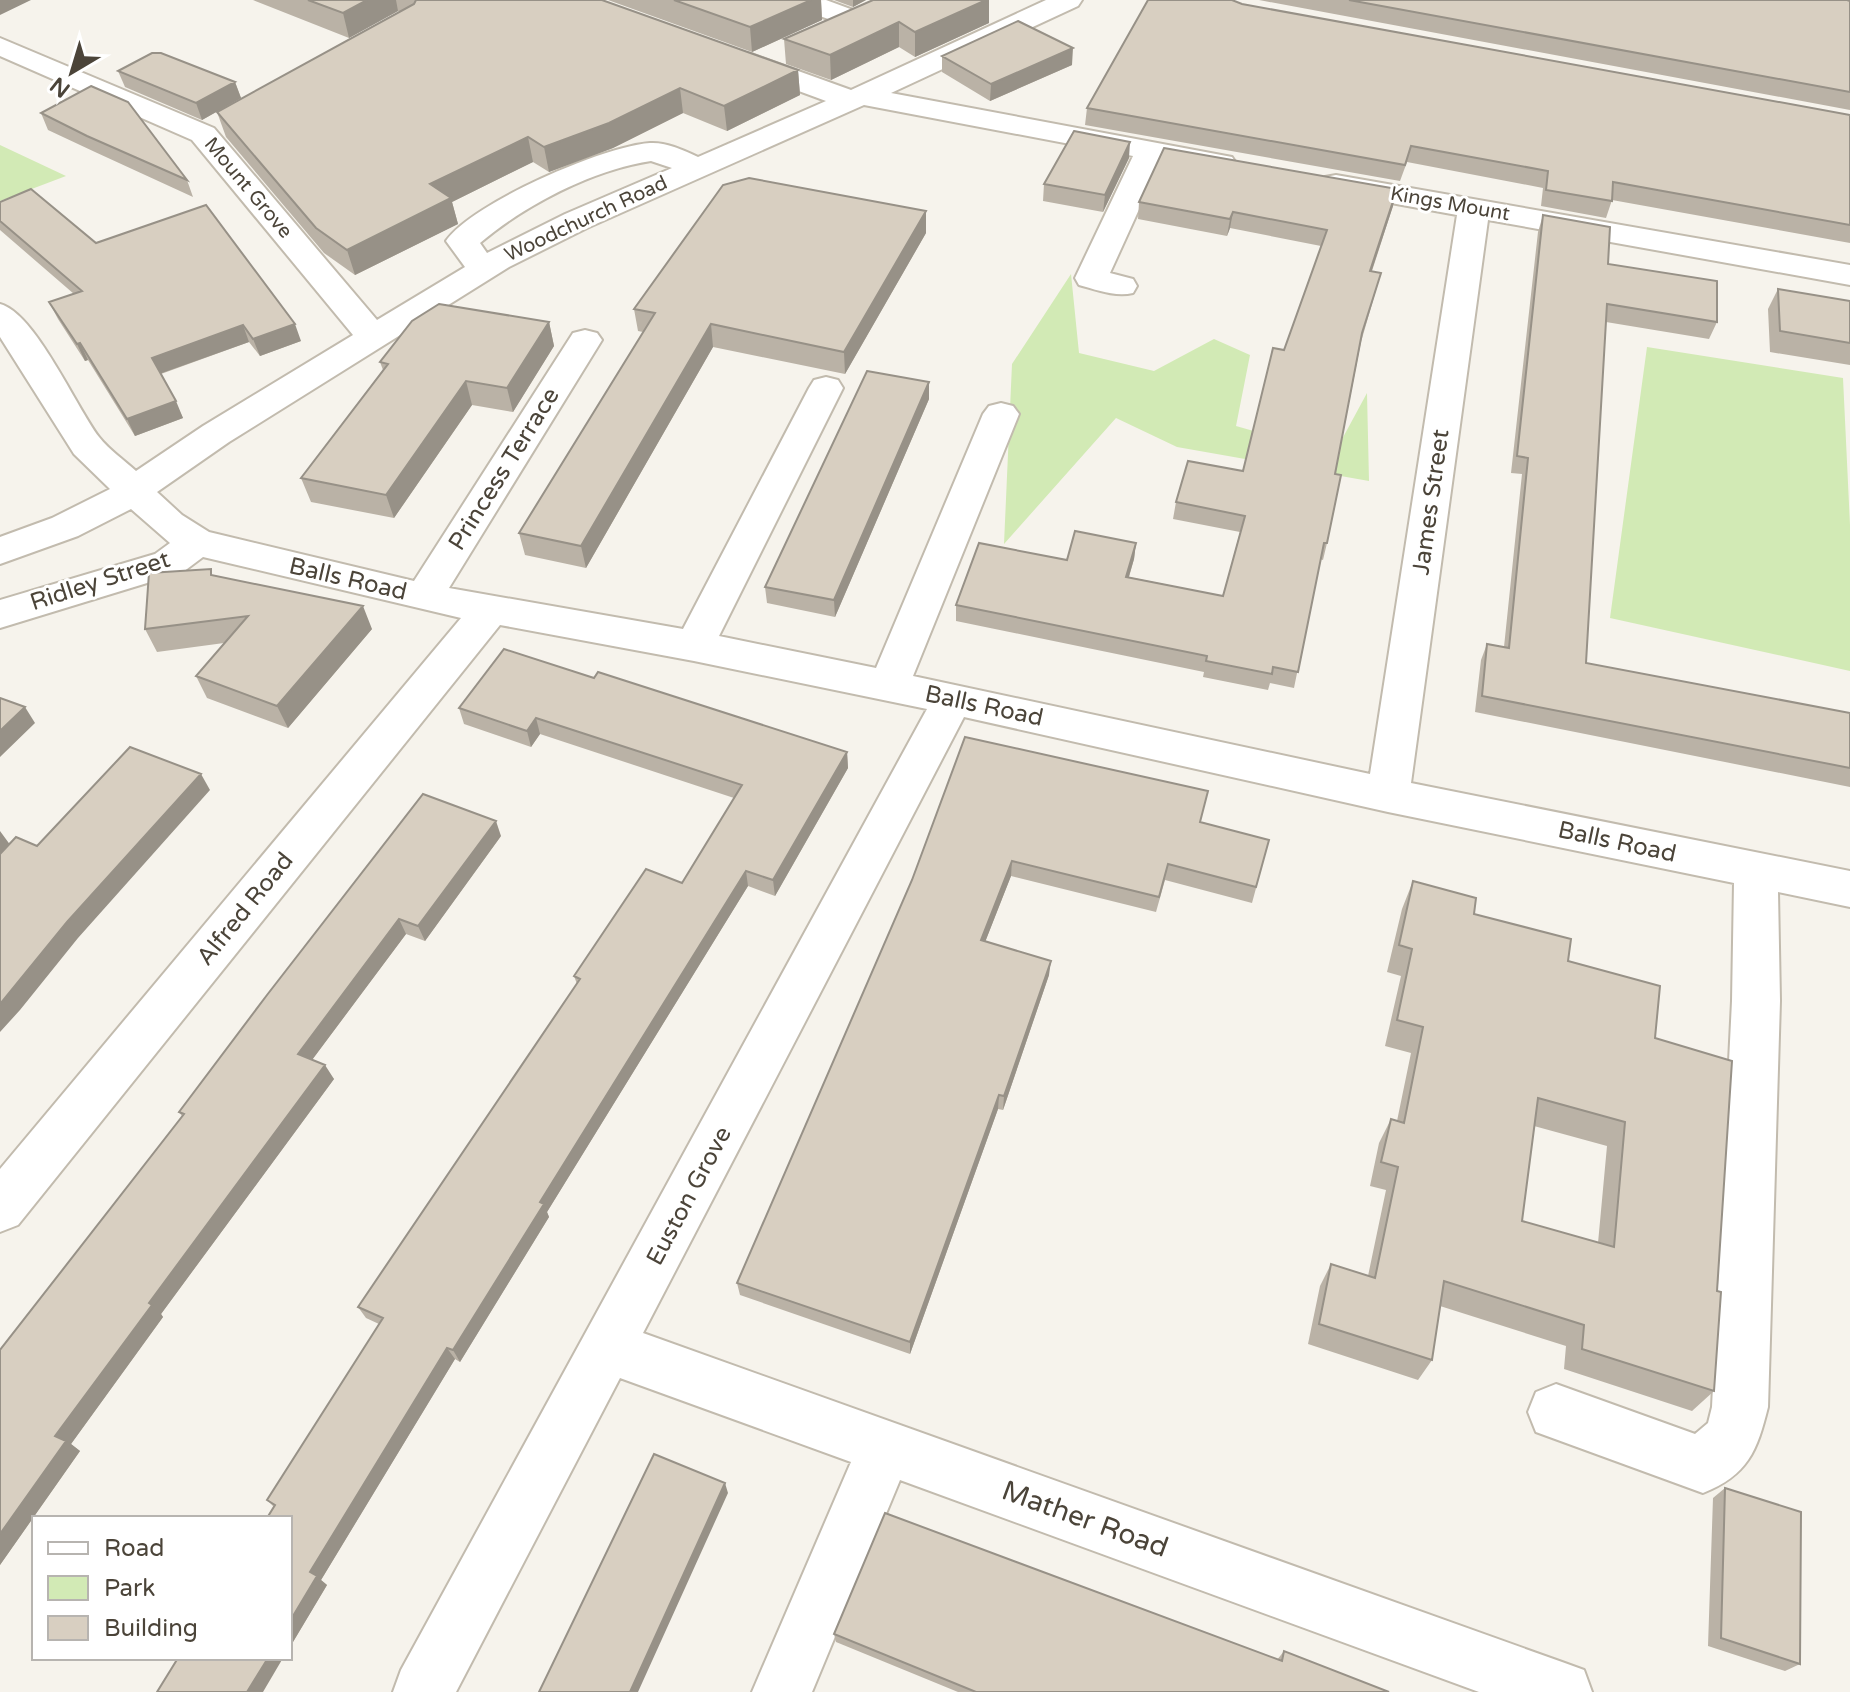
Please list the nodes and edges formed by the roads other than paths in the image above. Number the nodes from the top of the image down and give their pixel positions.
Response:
1 (1068, 0) edge
2 (804, 1) edge
3 (826, 32) edge
4 (0, 46) edge
5 (712, 49) edge
6 (783, 51) edge
7 (754, 64) junction
8 (856, 98) junction
9 (231, 119) edge
10 (203, 134) junction
11 (1150, 151) junction
12 (1243, 167) edge
13 (697, 168) junction
14 (1304, 178) edge
15 (1474, 208) junction
16 (483, 269) junction
17 (1850, 275) edge
18 (1121, 286) dead end
19 (0, 314) edge
20 (374, 338) junction
21 (585, 340) dead end
22 (826, 388) dead end
23 (1001, 414) dead end
24 (134, 491) junction
25 (197, 542) junction
26 (0, 551) edge
27 (424, 597) junction
28 (490, 610) junction
29 (0, 614) edge
30 (694, 646) junction
31 (888, 687) junction
32 (953, 699) junction
33 (1388, 795) junction
34 (1756, 870) junction
35 (1850, 889) edge
36 (0, 1208) edge
37 (608, 1347) junction
38 (1556, 1412) dead end
39 (886, 1447) junction
40 (423, 1692) edge
41 (782, 1692) edge
42 (1562, 1692) edge

1 - 8 street, Woodchurch Road
2 - 3 street
4 - 10 street, Mount Grove
5 - 7 street
6 - 7 street
7 - 8 street
8 - 11 street
8 - 13 street, Woodchurch Road
9 - 10 street
10 - 20 street, Mount Grove
11 - 12 street
11 - 18 street
13 - 16 street, Woodchurch Road
13 - 16 street
14 - 15 street, Kings Mount
15 - 17 street, Kings Mount
15 - 33 street, James Street
16 - 20 street, Woodchurch Road
19 - 24 street, Balls Road
20 - 24 street, Woodchurch Road
21 - 27 street, Princess Terrace
22 - 30 street
23 - 31 street
24 - 25 street, Balls Road
24 - 26 street, Woodchurch Road
25 - 27 street, Balls Road
25 - 29 street, Ridley Street
27 - 28 street, Balls Road
28 - 30 street, Balls Road
28 - 36 street, Alfred Road
30 - 31 street, Balls Road
31 - 32 street, Balls Road
32 - 33 street, Balls Road
32 - 37 street, Euston Grove
33 - 34 street, Balls Road
34 - 35 street, Balls Road
34 - 38 street
37 - 39 street, Mather Road
37 - 40 street, Euston Grove
39 - 41 street
39 - 42 street, Mather Road

